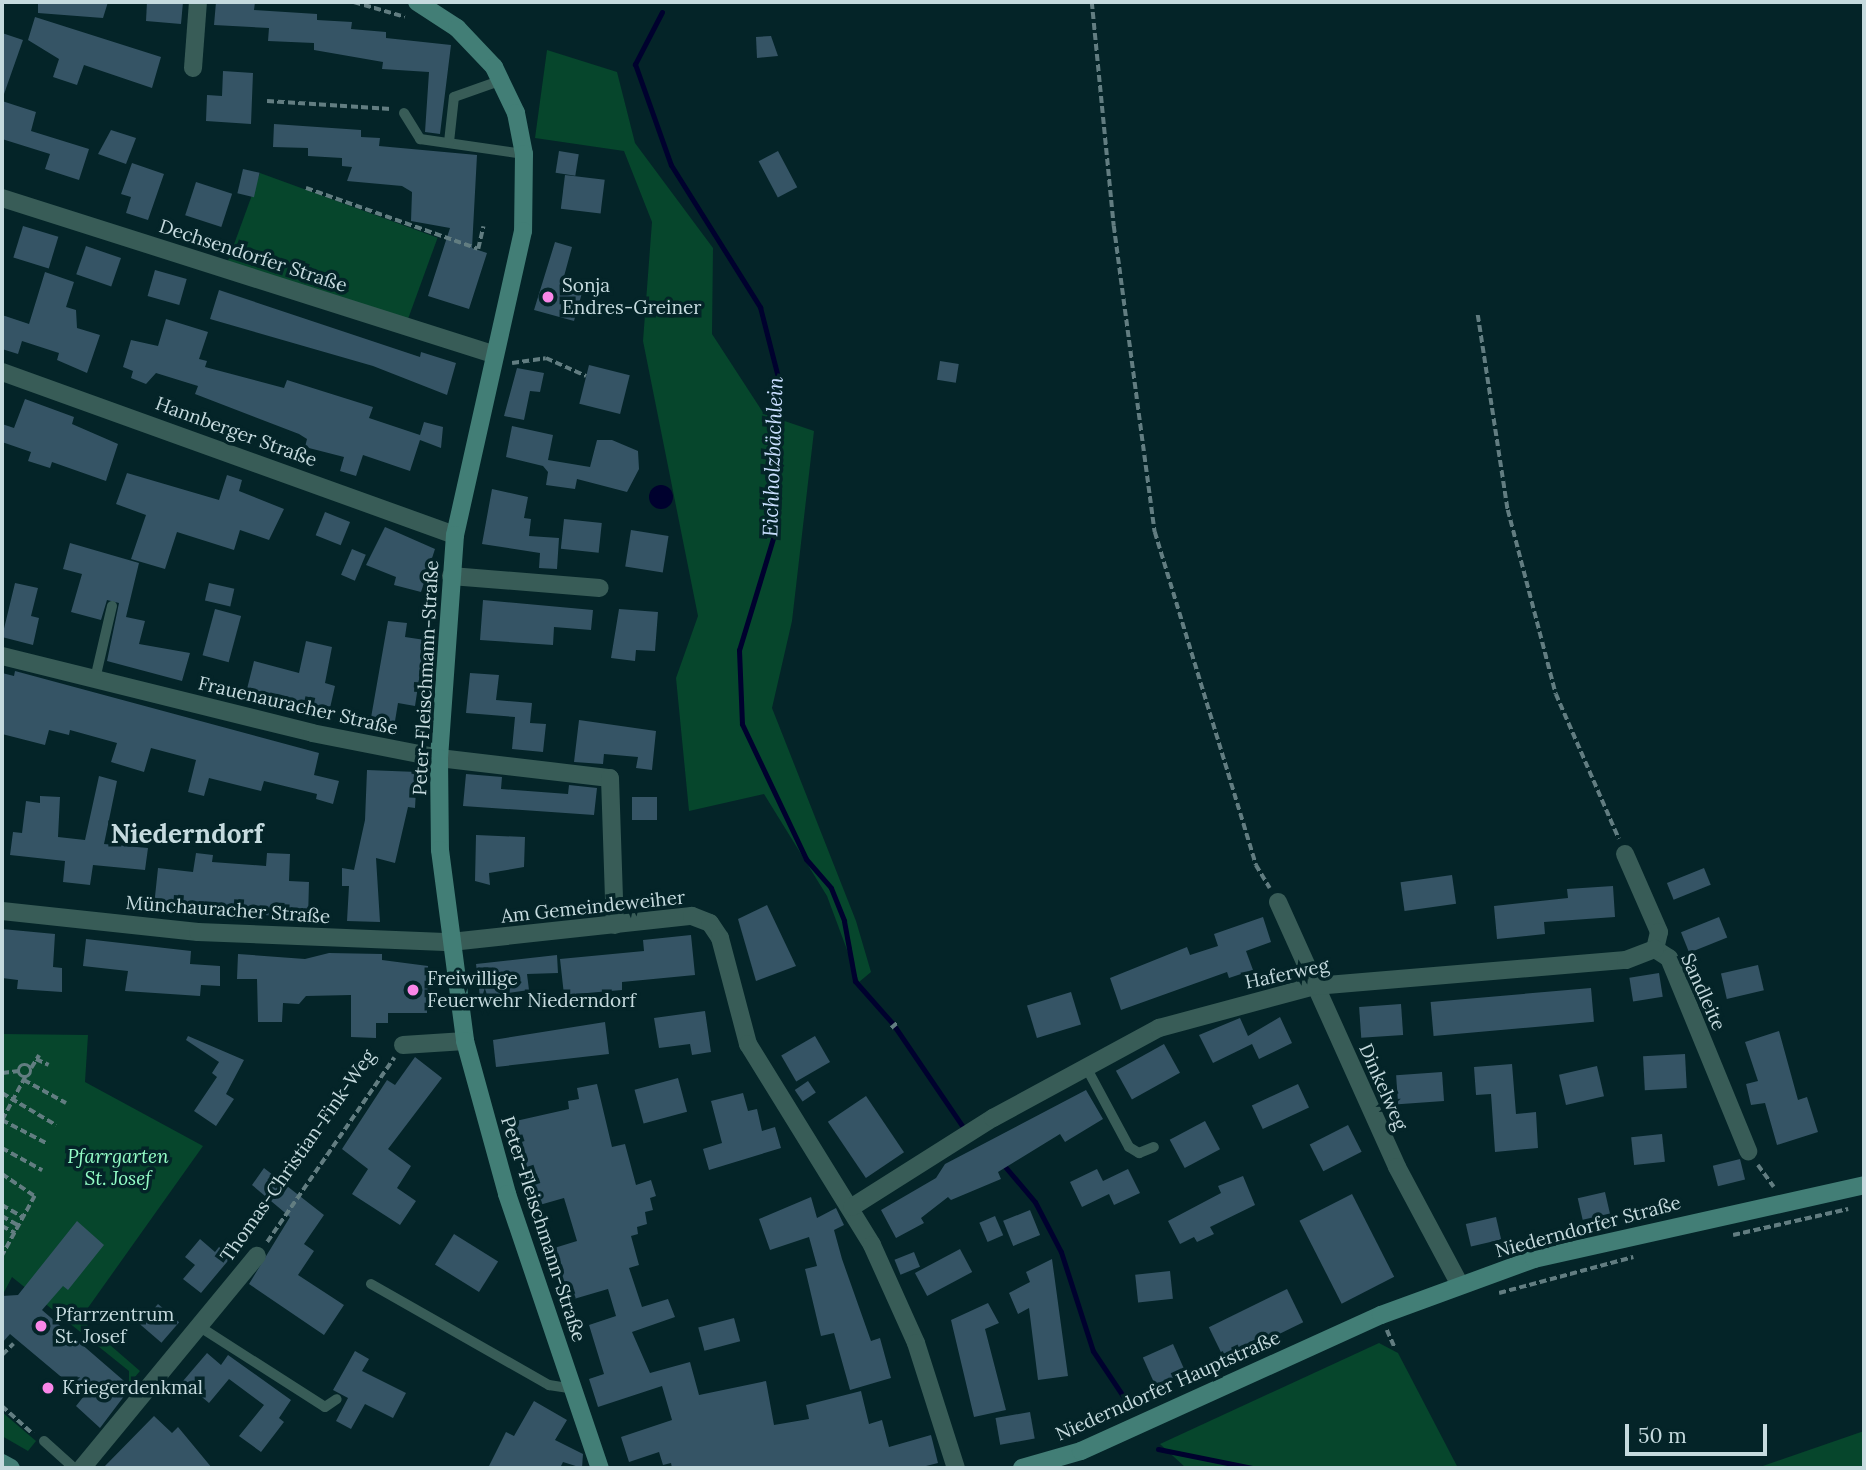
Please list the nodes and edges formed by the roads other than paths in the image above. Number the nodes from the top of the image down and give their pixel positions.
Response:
1 (198, 2) edge
2 (415, 10) edge
3 (193, 68) dead end
4 (502, 80) junction
5 (404, 113) road end
6 (449, 142) junction
7 (524, 153) junction
8 (2, 198) edge
9 (492, 357) junction
10 (2, 372) edge
11 (455, 535) junction
12 (451, 576) junction
13 (600, 588) dead end
14 (112, 606) dead end
15 (2, 656) edge
16 (95, 679) junction
17 (439, 758) junction
18 (1625, 854) road end
19 (1279, 902) road end
20 (2, 911) edge
21 (615, 925) junction
22 (451, 942) junction
23 (1655, 949) junction
24 (1315, 985) junction
25 (464, 1041) junction
26 (403, 1045) road end
27 (1085, 1065) junction
28 (1154, 1147) dead end
29 (1748, 1151) dead end
30 (1864, 1185) edge
31 (852, 1207) junction
32 (257, 1256) road end
33 (371, 1284) dead end
34 (1460, 1285) junction
35 (200, 1327) junction
36 (1330, 1338) joint
37 (574, 1389) junction
38 (337, 1399) dead end
39 (43, 1442) road end
40 (2, 1463) edge
41 (11, 1468) edge
42 (74, 1468) edge
43 (82, 1468) edge
44 (600, 1468) edge
45 (956, 1468) edge
46 (1022, 1468) edge

1 - 3 street
2 - 4 street, Peter-Fleischmann-Straße
4 - 6 lane
4 - 7 street, Peter-Fleischmann-Straße
5 - 6 lane
6 - 7 lane
7 - 9 street, Peter-Fleischmann-Straße
8 - 9 street, Dechsendorfer Straße
9 - 11 street, Peter-Fleischmann-Straße
10 - 11 street, Hannberger Straße
11 - 12 street, Peter-Fleischmann-Straße
12 - 13 street
12 - 17 street, Peter-Fleischmann-Straße
14 - 16 lane
15 - 16 street, Frauenauracher Straße
16 - 17 street, Frauenauracher Straße
17 - 21 street, Frauenauracher Straße
17 - 22 street, Peter-Fleischmann-Straße
18 - 23 street, Sandleite
19 - 24 street, Dinkelweg
20 - 22 street, Münchauracher Straße
21 - 22 street, Am Gemeindeweiher
21 - 31 street, Am Gemeindeweiher
22 - 25 street, Peter-Fleischmann-Straße
23 - 24 street, Haferweg
23 - 29 street, Sandleite
24 - 27 street, Haferweg
24 - 34 street, Dinkelweg
25 - 26 street, Thomas-Christian-Fink-Weg
25 - 37 street, Peter-Fleischmann-Straße
27 - 28 lane
27 - 31 street, Haferweg
30 - 34 street, Niederndorfer Straße
31 - 45 street, Am Gemeindeweiher
32 - 35 street, Thomas-Christian-Fink-Weg
33 - 37 lane
34 - 36 street, Niederndorfer Straße
35 - 38 lane
35 - 43 street, Thomas-Christian-Fink-Weg
36 - 46 street, Niederndorfer Hauptstraße
37 - 44 street, Peter-Fleischmann-Straße
39 - 42 lane
40 - 41 street

